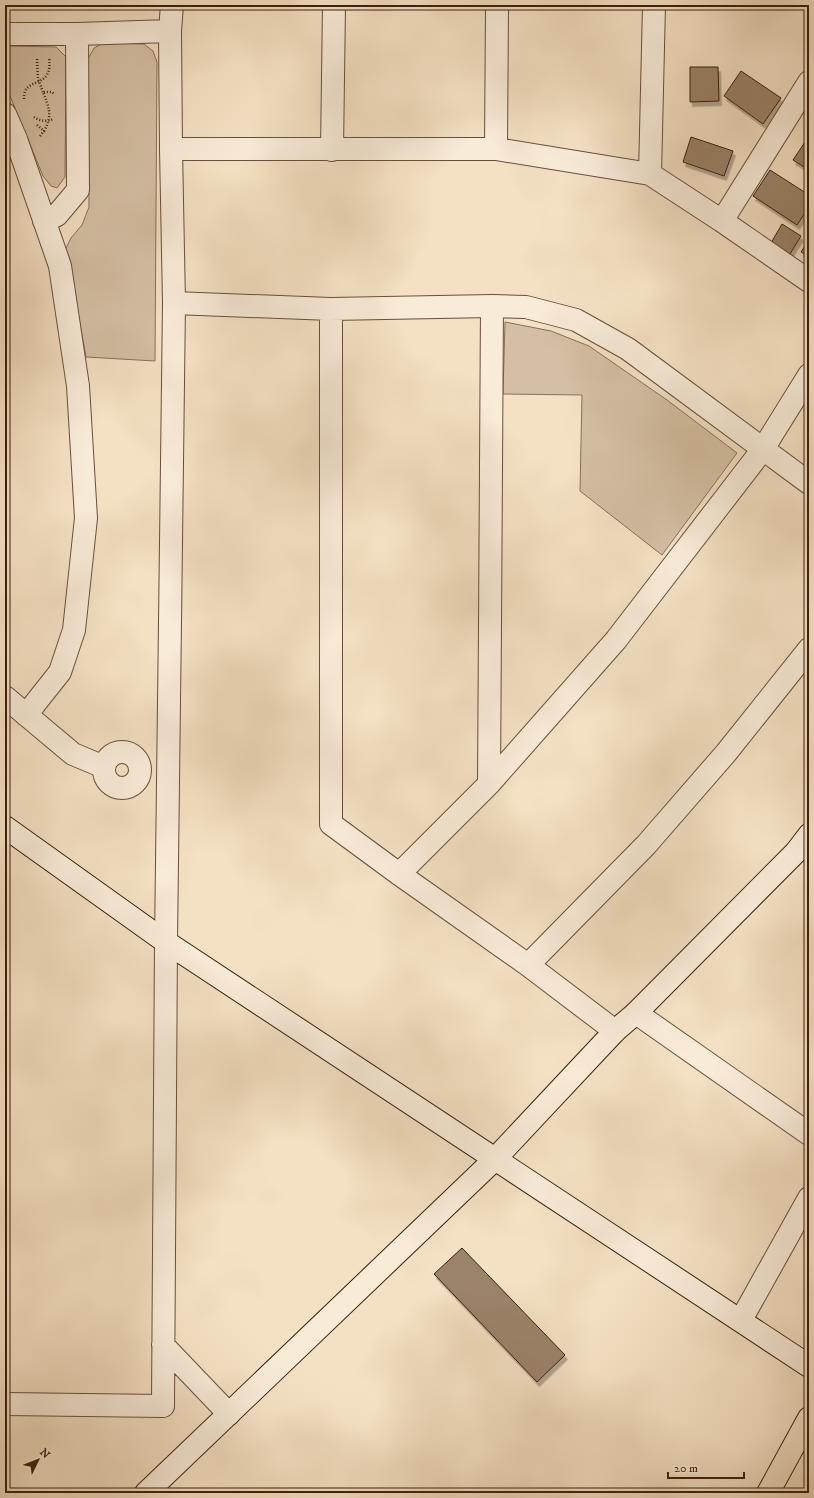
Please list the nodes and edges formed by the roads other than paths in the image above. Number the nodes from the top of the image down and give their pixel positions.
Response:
1 (172, 5) edge
2 (334, 5) edge
3 (496, 5) edge
4 (654, 5) edge
5 (170, 31) junction
6 (5, 34) edge
7 (77, 34) junction
8 (809, 82) edge
9 (5, 114) edge
10 (171, 149) junction
11 (496, 149) junction
12 (332, 150) junction
13 (650, 174) junction
14 (44, 221) junction
15 (722, 221) junction
16 (809, 281) edge
17 (174, 303) junction
18 (492, 306) junction
19 (331, 309) junction
20 (809, 375) edge
21 (763, 448) junction
22 (809, 483) edge
23 (809, 649) edge
24 (5, 698) edge
25 (26, 715) junction
26 (104, 767) dead end
27 (489, 784) junction
28 (5, 827) edge
29 (809, 835) edge
30 (399, 874) junction
31 (166, 942) junction
32 (528, 965) junction
33 (636, 1013) junction
34 (615, 1031) junction
35 (809, 1134) edge
36 (494, 1160) junction
37 (809, 1198) edge
38 (741, 1320) junction
39 (164, 1345) junction
40 (809, 1366) edge
41 (5, 1404) edge
42 (229, 1414) junction
43 (809, 1418) edge
44 (146, 1493) edge
45 (768, 1493) edge

1 - 5 street
2 - 12 street
3 - 11 street
4 - 13 street
5 - 7 street
5 - 10 street
6 - 7 street
7 - 14 street
8 - 15 street
9 - 14 street
10 - 12 street
10 - 17 street
11 - 12 street
11 - 13 street
13 - 15 street
14 - 25 street
15 - 16 street
17 - 19 street
17 - 31 street
18 - 19 street
18 - 21 street
18 - 27 street
19 - 30 street
20 - 21 street
21 - 22 street
21 - 27 street
23 - 32 street
24 - 25 street
25 - 26 street
27 - 30 street
28 - 31 street
29 - 33 street
30 - 32 street
31 - 36 street
31 - 39 street
32 - 34 street
33 - 34 street
33 - 35 street
34 - 36 street
36 - 38 street
36 - 42 street
37 - 38 street
38 - 40 street
39 - 41 street
39 - 42 street
42 - 44 street
43 - 45 main road

